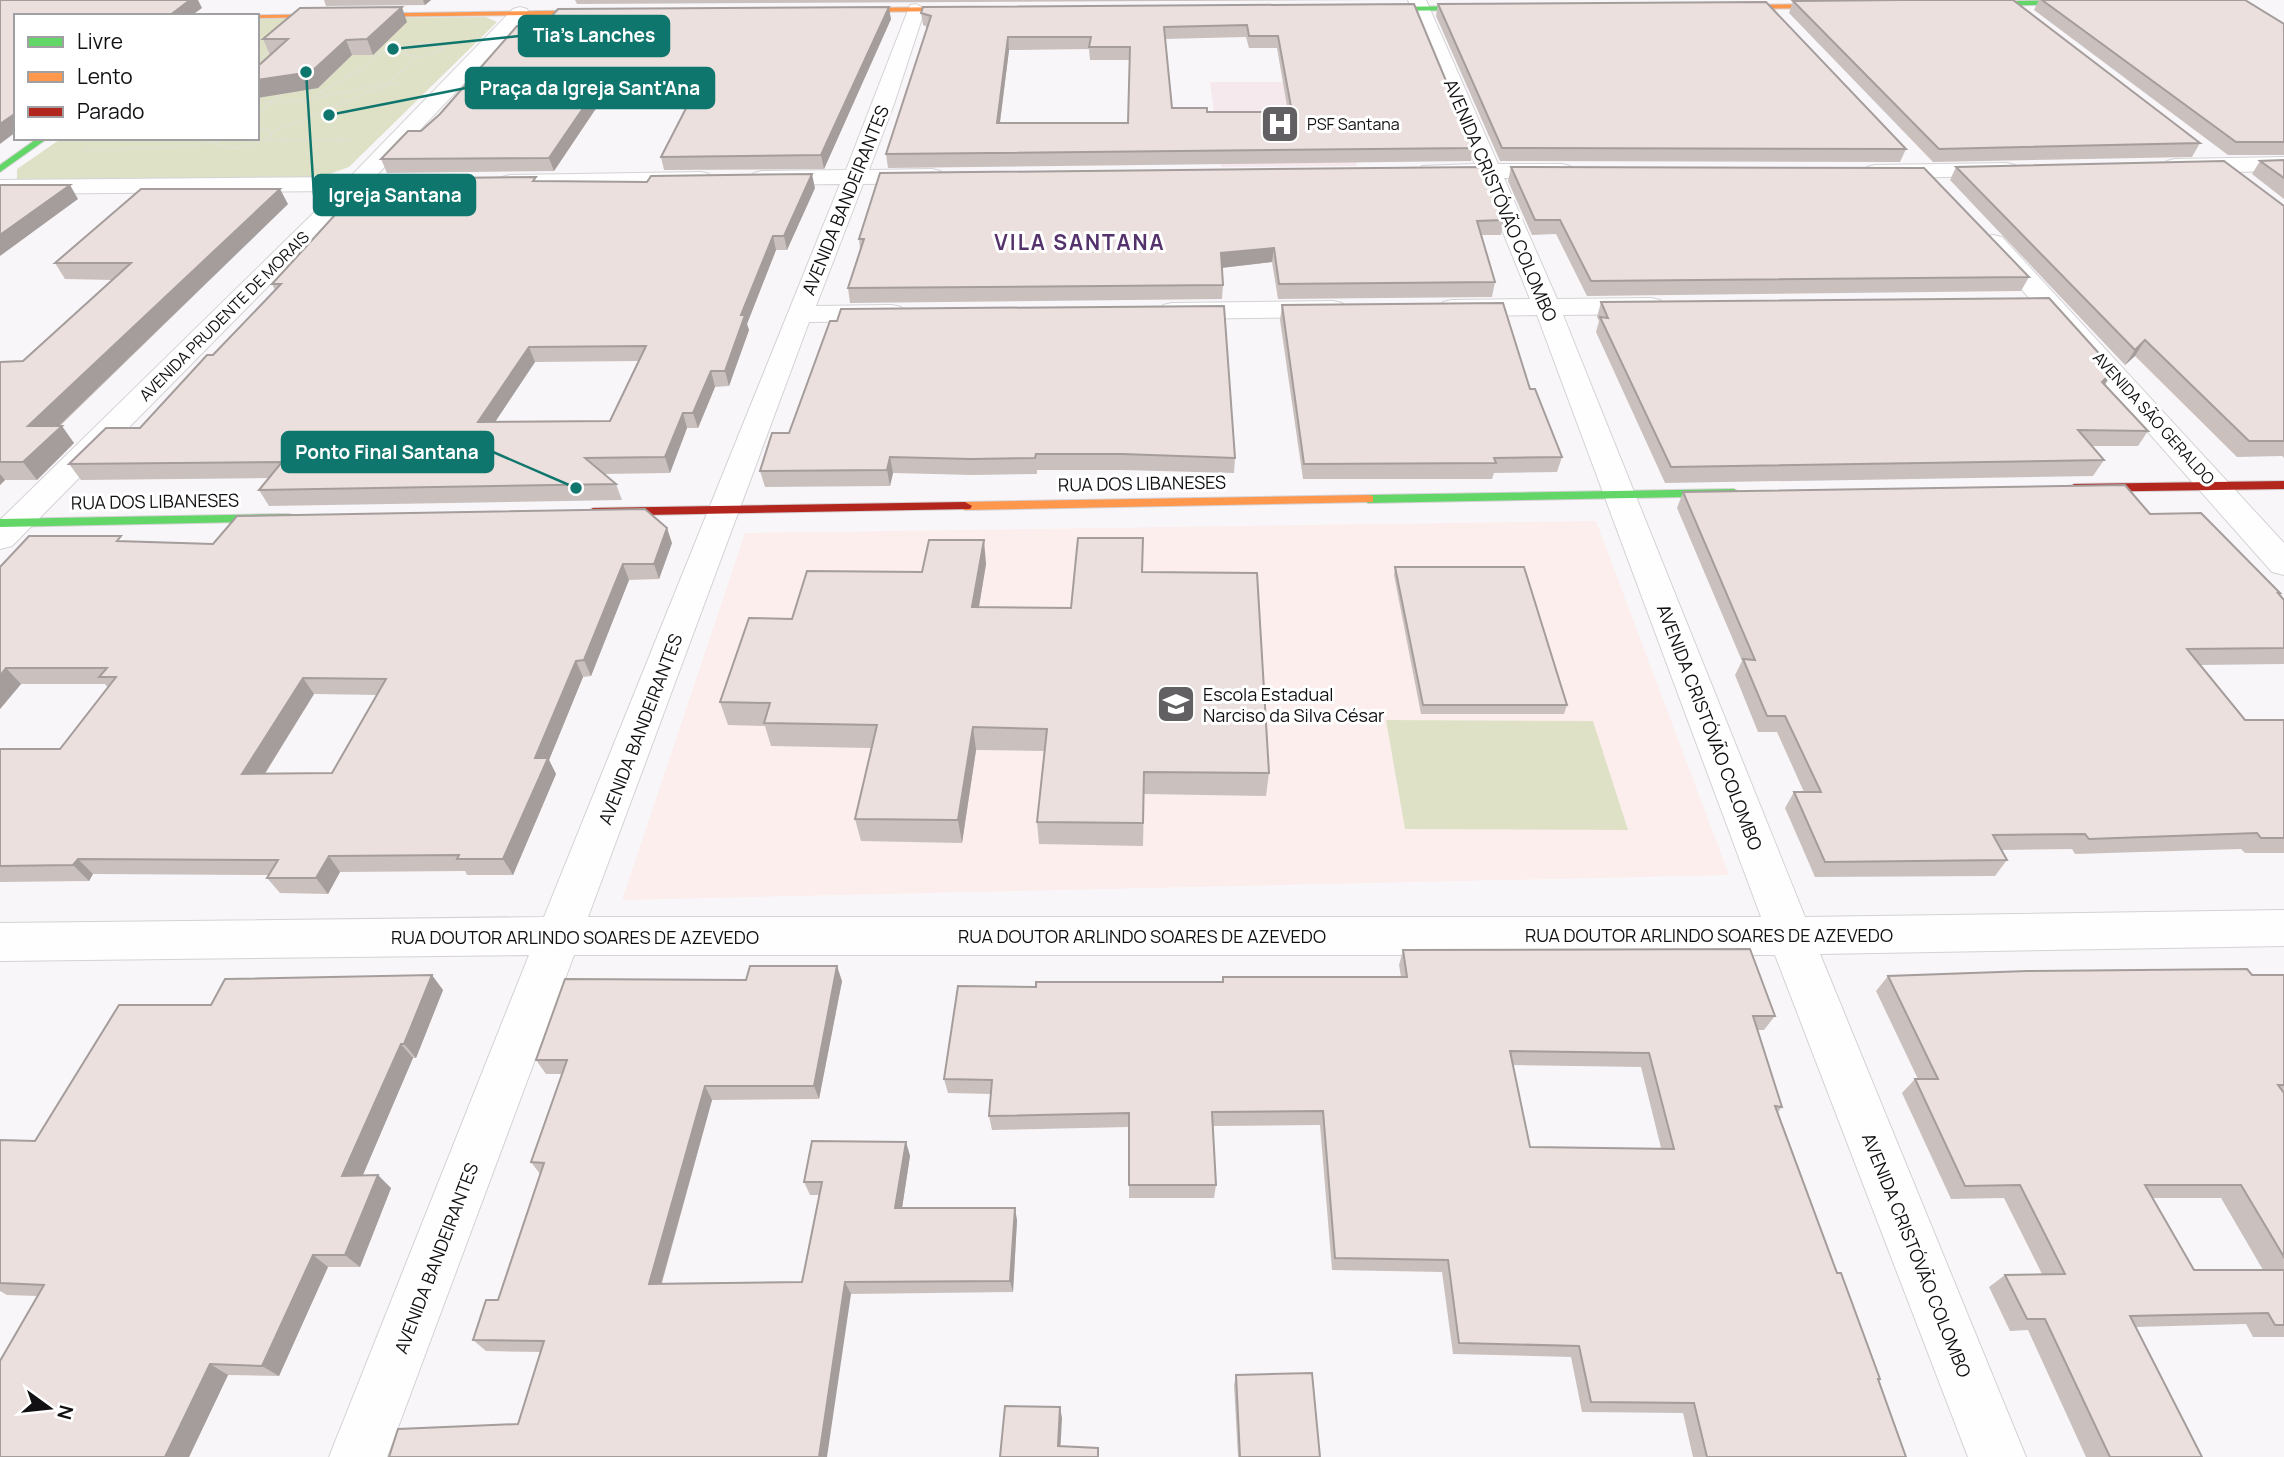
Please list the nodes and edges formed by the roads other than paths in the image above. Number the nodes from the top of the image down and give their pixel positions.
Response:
1 (194, 0) edge
2 (222, 0) edge
3 (240, 0) edge
4 (2007, 2) edge
5 (2104, 2) edge
6 (1418, 4) edge
7 (1766, 4) edge
8 (918, 5) edge
9 (1943, 5) edge
10 (526, 6) edge
11 (1863, 6) edge
12 (1702, 7) edge
13 (1513, 8) edge
14 (986, 9) edge
15 (1349, 9) edge
16 (821, 10) edge
17 (629, 12) edge
18 (221, 14) edge
19 (259, 15) edge
20 (2032, 20) edge
21 (1788, 26) edge
22 (41, 140) edge
23 (2199, 148) dead end
24 (1908, 152) dead end
25 (2284, 164) edge
26 (2221, 165) junction
27 (2151, 166) edge
28 (0, 169) edge
29 (2025, 169) edge
30 (1490, 170) junction
31 (1407, 171) edge
32 (1586, 171) edge
33 (1859, 172) edge
34 (1927, 172) junction
35 (952, 176) edge
36 (855, 177) junction
37 (495, 182) edge
38 (439, 183) edge
39 (356, 184) junction
40 (0, 187) edge
41 (2252, 189) edge
42 (1946, 192) edge
43 (1974, 222) edge
44 (2049, 302) junction
45 (2008, 303) edge
46 (1673, 306) edge
47 (1547, 307) junction
48 (1353, 309) edge
49 (1423, 309) edge
50 (1146, 311) edge
51 (924, 313) edge
52 (799, 314) junction
53 (2284, 485) edge
54 (2214, 486) junction
55 (2062, 488) edge
56 (1745, 493) edge
57 (1620, 495) junction
58 (724, 509) junction
59 (581, 512) edge
60 (306, 518) edge
61 (5, 529) edge
62 (2284, 564) edge
63 (2284, 928) edge
64 (560, 936) junction
65 (1790, 936) junction
66 (0, 942) edge
67 (358, 1457) edge
68 (1997, 1457) edge

1 - 2 main road
3 - 18 main road
4 - 5 main road
4 - 9 main road
4 - 20 street
6 - 13 main road
6 - 15 main road
6 - 30 street, AVENIDA CRISTÓVÃO COLOMBO
7 - 11 main road
7 - 12 main road
7 - 21 street
8 - 14 main road
8 - 16 main road
8 - 36 street, AVENIDA BANDEIRANTES
10 - 17 main road
10 - 19 main road
10 - 39 street, AVENIDA PRUDENTE DE MORAIS
22 - 28 main road
23 - 26 street
24 - 34 street
25 - 26 street
26 - 27 street
26 - 41 street
29 - 34 street
30 - 31 street
30 - 32 street
30 - 47 street, AVENIDA CRISTÓVÃO COLOMBO
33 - 34 street
34 - 42 street
35 - 36 street
36 - 37 street
36 - 52 street, AVENIDA BANDEIRANTES
38 - 39 street
39 - 40 street
39 - 61 street, AVENIDA PRUDENTE DE MORAIS
43 - 44 street, AVENIDA SÃO GERALDO
44 - 45 street
44 - 54 street, AVENIDA SÃO GERALDO
46 - 47 street
47 - 49 street
47 - 57 street, AVENIDA CRISTÓVÃO COLOMBO
48 - 50 street
51 - 52 street
52 - 58 street, AVENIDA BANDEIRANTES
53 - 54 main road
54 - 55 main road
54 - 62 street, AVENIDA SÃO GERALDO
56 - 57 main road, RUA DOS LIBANESES
57 - 58 main road, RUA DOS LIBANESES
57 - 65 street, AVENIDA CRISTÓVÃO COLOMBO
58 - 59 main road, RUA DOS LIBANESES
58 - 64 street, AVENIDA BANDEIRANTES
60 - 61 main road, RUA DOS LIBANESES
63 - 65 street, RUA DOUTOR ARLINDO SOARES DE AZEVEDO
64 - 65 street, RUA DOUTOR ARLINDO SOARES DE AZEVEDO
64 - 66 street, RUA DOUTOR ARLINDO SOARES DE AZEVEDO
64 - 67 street, AVENIDA BANDEIRANTES
65 - 68 street, AVENIDA CRISTÓVÃO COLOMBO

